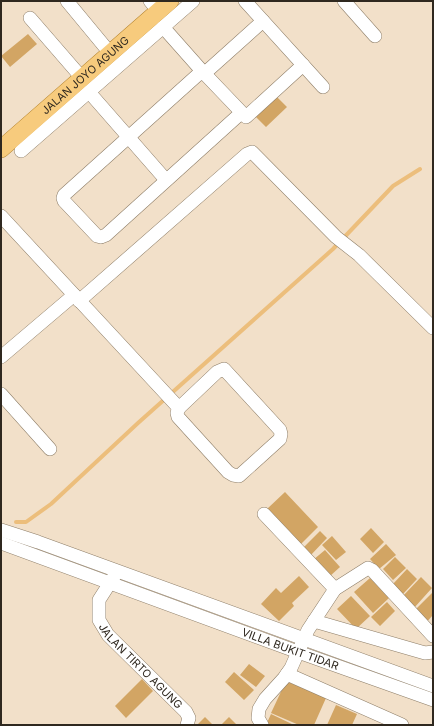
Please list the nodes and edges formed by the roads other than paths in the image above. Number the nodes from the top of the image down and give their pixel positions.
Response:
1 (67, 1) edge
2 (192, 1) edge
3 (245, 1) edge
4 (344, 1) edge
5 (160, 10) edge
6 (30, 18) dead end
7 (263, 21) junction
8 (375, 36) dead end
9 (110, 52) junction
10 (303, 65) junction
11 (203, 72) junction
12 (85, 85) junction
13 (323, 87) dead end
14 (241, 113) junction
15 (128, 138) junction
16 (7, 146) edge
17 (166, 180) junction
18 (1, 216) edge
19 (77, 298) junction
20 (433, 328) edge
21 (1, 357) edge
22 (1, 394) edge
23 (172, 400) junction
24 (50, 449) dead end
25 (264, 514) dead end
26 (1, 530) edge
27 (1, 543) edge
28 (35, 548) junction
29 (114, 577) junction
30 (334, 589) junction
31 (149, 590) junction
32 (314, 621) junction
33 (433, 636) edge
34 (303, 640) junction
35 (298, 652) junction
36 (433, 652) edge
37 (287, 674) junction
38 (433, 686) edge
39 (433, 700) edge
40 (188, 725) edge
41 (262, 725) edge
42 (402, 725) edge

1 - 9 street
2 - 5 street
3 - 7 street
4 - 8 street
5 - 9 main road, JALAN JOYO AGUNG
5 - 11 street
5 - 12 street
6 - 12 street
7 - 10 street
7 - 11 street
9 - 12 main road, JALAN JOYO AGUNG
10 - 13 street
10 - 14 street
11 - 14 street
11 - 15 street
12 - 15 street
12 - 16 main road, JALAN JOYO AGUNG
14 - 17 street
15 - 17 street
15 - 17 street
18 - 19 street
19 - 20 street
19 - 21 street
19 - 23 street
22 - 24 street
23 - 23 street
25 - 30 street
26 - 28 street
27 - 28 street
28 - 29 street
29 - 31 street
29 - 40 street, JALAN TIRTO AGUNG
30 - 32 street
30 - 33 street
31 - 34 street, VILLA BUKIT TIDAR
31 - 35 street, VILLA BUKIT TIDAR
32 - 34 street
32 - 36 street
34 - 35 street
34 - 38 street, VILLA BUKIT TIDAR
35 - 37 street
35 - 39 street, VILLA BUKIT TIDAR
37 - 41 street
37 - 42 street

